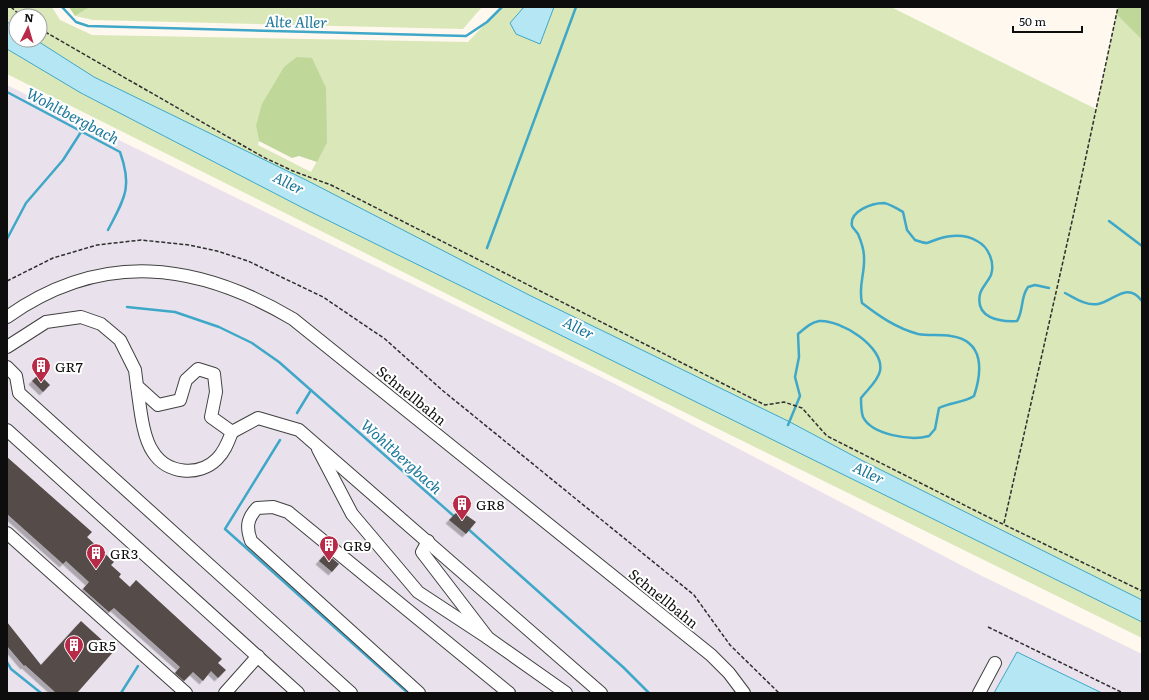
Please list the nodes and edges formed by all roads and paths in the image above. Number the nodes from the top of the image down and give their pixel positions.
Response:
1 (1118, 7) edge
2 (48, 34) edge
3 (7, 317) edge
4 (7, 348) edge
5 (7, 367) edge
6 (137, 386) junction
7 (158, 405) junction
8 (142, 418) junction
9 (7, 430) edge
10 (232, 432) junction
11 (315, 443) junction
12 (1004, 523) junction
13 (7, 533) edge
14 (428, 541) junction
15 (1142, 591) edge
16 (988, 627) dead end
17 (488, 638) junction
18 (258, 656) junction
19 (995, 663) dead end
20 (186, 693) edge
21 (225, 693) edge
22 (298, 693) edge
23 (351, 693) edge
24 (419, 693) edge
25 (509, 693) edge
26 (566, 693) edge
27 (600, 693) edge
28 (744, 693) edge
29 (979, 693) edge
30 (1123, 693) edge

1 - 12 path
2 - 12 path
3 - 28 street, Schnellbahn
4 - 6 street
5 - 23 street
6 - 7 street
6 - 8 street
7 - 8 street
7 - 10 street
8 - 10 street
9 - 18 street
10 - 11 street
11 - 14 street
11 - 17 street
12 - 15 path
13 - 20 street
14 - 17 street
14 - 27 street
16 - 30 path
17 - 26 street
18 - 21 street
18 - 22 street
19 - 29 street
24 - 25 street

